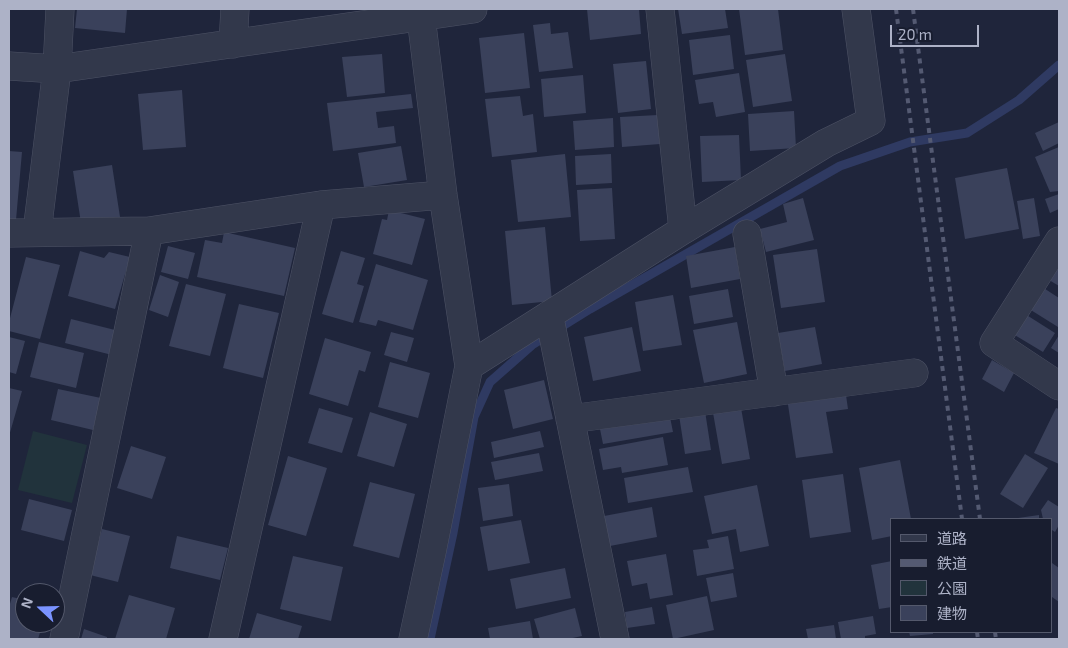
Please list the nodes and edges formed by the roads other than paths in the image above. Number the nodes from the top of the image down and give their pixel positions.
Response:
1 (60, 9) edge
2 (235, 9) edge
3 (473, 9) edge
4 (660, 9) edge
5 (856, 9) edge
6 (421, 13) edge
7 (233, 44) junction
8 (9, 66) edge
9 (57, 69) junction
10 (443, 195) junction
11 (321, 205) junction
12 (683, 230) junction
13 (149, 231) junction
14 (37, 232) junction
15 (9, 233) edge
16 (747, 234) dead end
17 (1059, 242) edge
18 (549, 315) junction
19 (469, 366) junction
20 (914, 373) dead end
21 (1059, 386) edge
22 (774, 392) junction
23 (570, 419) junction
24 (64, 639) edge
25 (223, 639) edge
26 (413, 639) edge
27 (615, 639) edge

1 - 9 street
2 - 7 street
3 - 6 street
4 - 12 street
5 - 12 street
6 - 7 street
6 - 10 street
7 - 9 street
8 - 9 street
9 - 14 street
10 - 11 street
10 - 19 street
11 - 13 street
11 - 25 street
12 - 18 street
13 - 14 street
13 - 24 street
14 - 15 street
16 - 22 street
17 - 21 street
18 - 19 street
18 - 23 street
19 - 26 street
20 - 22 street
22 - 23 street
23 - 27 street

